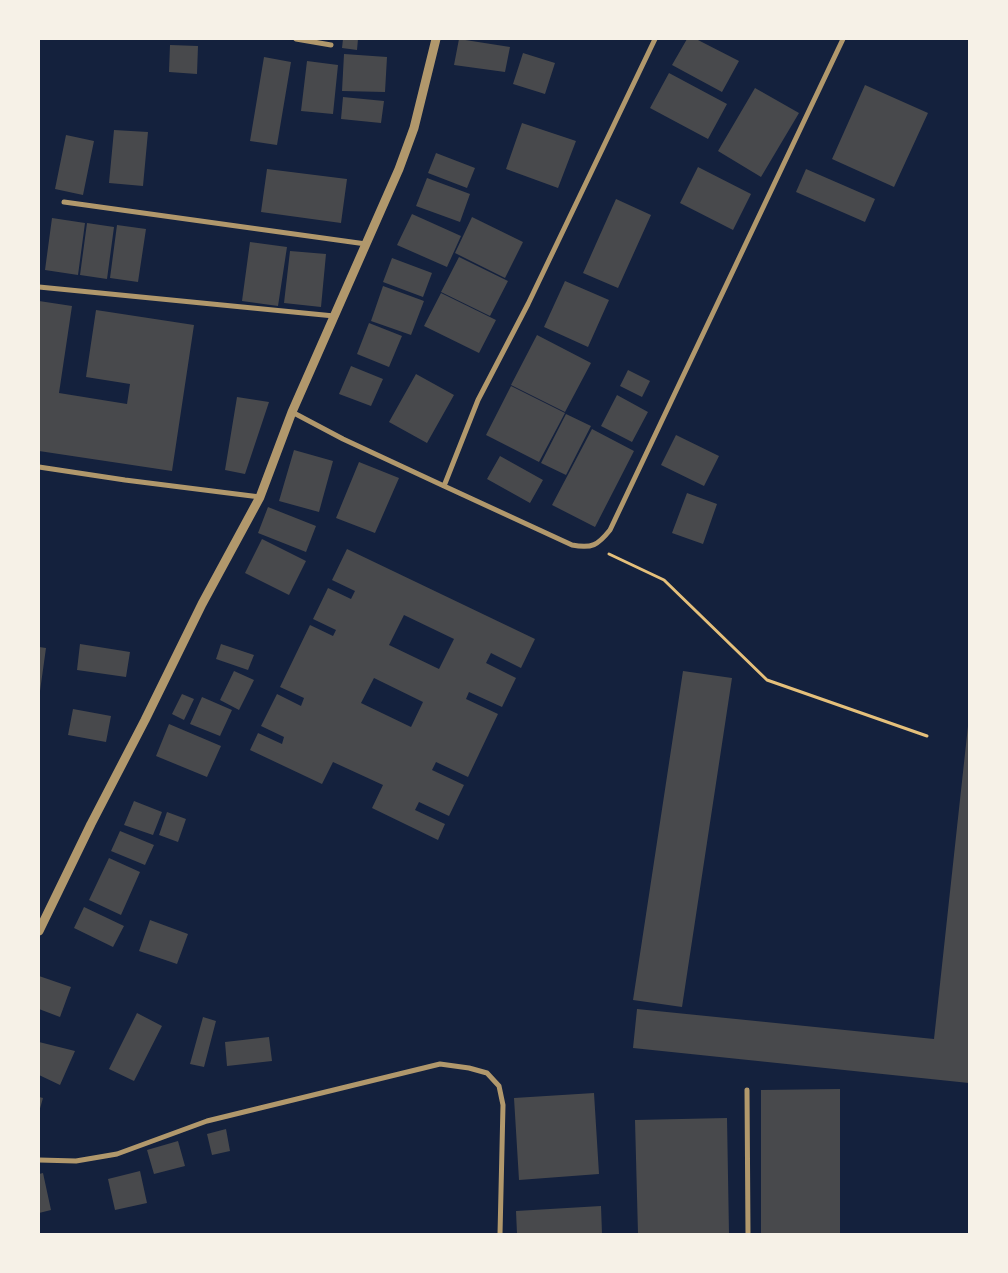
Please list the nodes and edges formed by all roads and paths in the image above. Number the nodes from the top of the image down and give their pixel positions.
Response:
1 (296, 39) edge
2 (436, 39) edge
3 (655, 39) edge
4 (843, 39) edge
5 (331, 45) dead end
6 (64, 202) dead end
7 (366, 244) junction
8 (39, 286) edge
9 (334, 316) junction
10 (292, 412) junction
11 (39, 467) edge
12 (444, 486) junction
13 (260, 497) junction
14 (593, 546) junction
15 (927, 736) dead end
16 (39, 931) edge
17 (747, 1090) dead end
18 (39, 1160) edge
19 (500, 1234) edge
20 (748, 1234) edge

1 - 5 street
2 - 7 street
3 - 12 street
4 - 14 street
6 - 7 street
7 - 9 street
8 - 9 street
9 - 10 street
10 - 12 street
10 - 13 street
11 - 13 street
12 - 14 street
13 - 16 street
14 - 15 path
17 - 20 street
18 - 19 street

